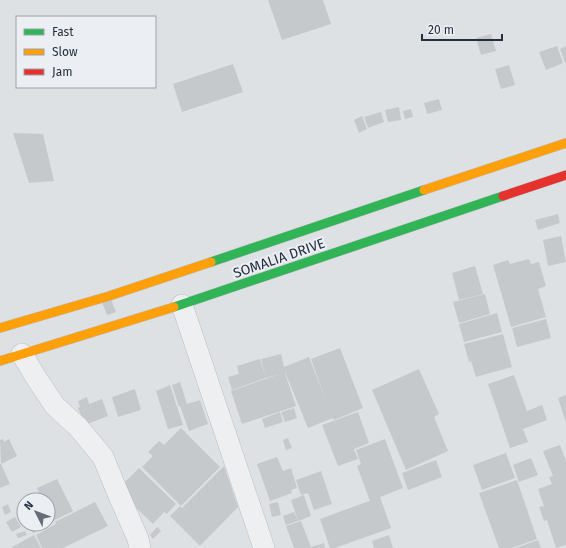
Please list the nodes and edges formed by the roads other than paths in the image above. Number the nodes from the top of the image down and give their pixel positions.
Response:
1 (566, 143) edge
2 (566, 176) edge
3 (182, 305) junction
4 (0, 328) edge
5 (22, 354) junction
6 (0, 361) edge
7 (140, 548) edge
8 (264, 548) edge

1 - 4 main road, SOMALIA DRIVE
2 - 3 main road, SOMALIA DRIVE
3 - 5 main road, SOMALIA DRIVE
3 - 8 street
5 - 6 main road, SOMALIA DRIVE
5 - 7 street

